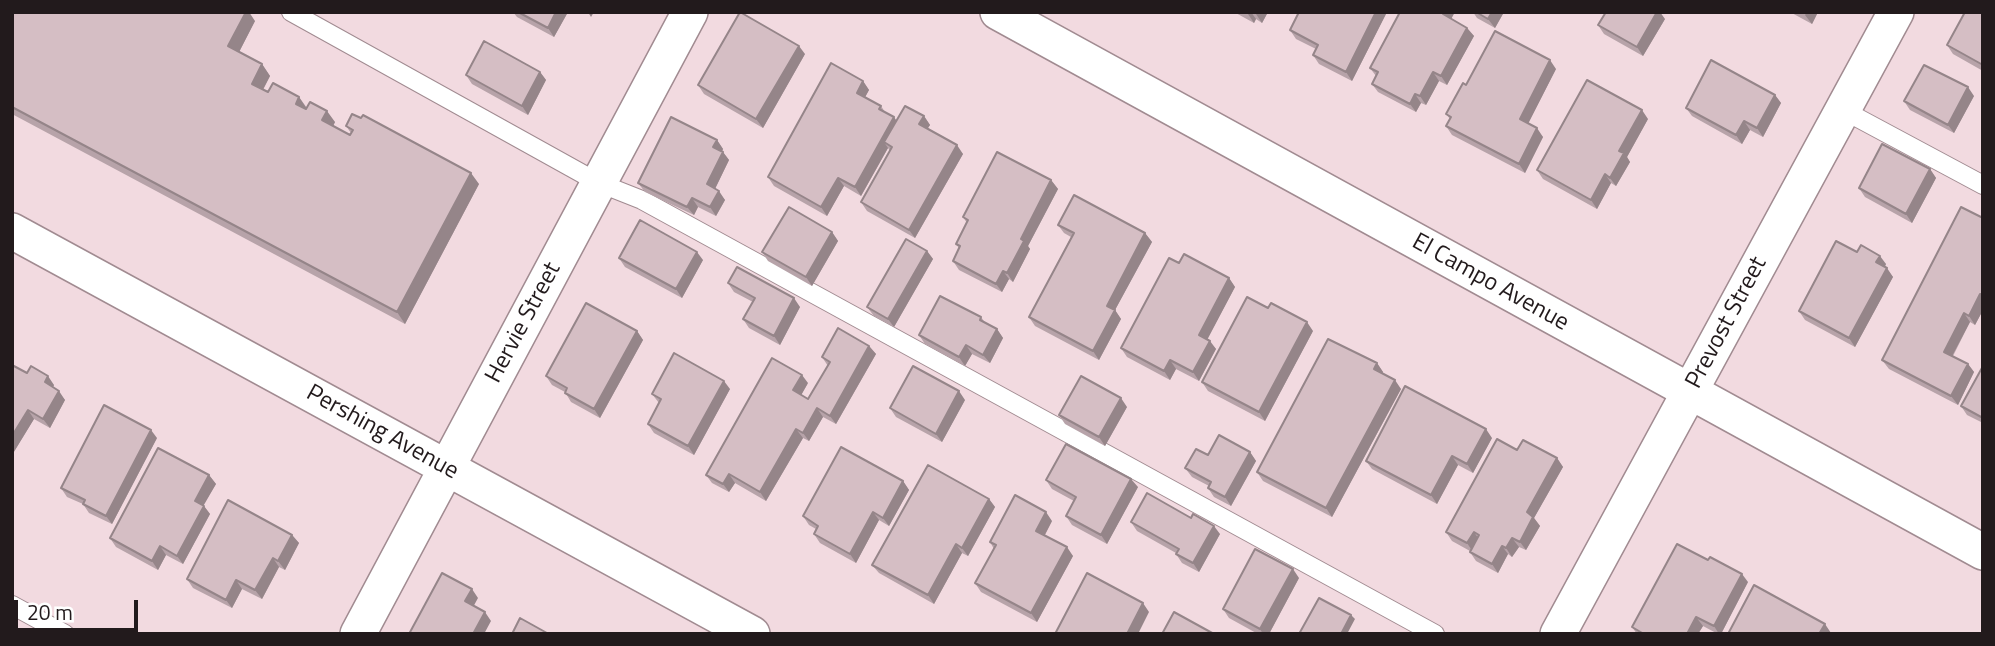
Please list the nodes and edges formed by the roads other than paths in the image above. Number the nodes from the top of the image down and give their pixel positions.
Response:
1 (291, 12) edge
2 (690, 12) edge
3 (998, 12) edge
4 (1896, 12) edge
5 (1843, 110) junction
6 (599, 183) junction
7 (1983, 185) edge
8 (12, 231) edge
9 (1690, 392) junction
10 (447, 468) junction
11 (1983, 552) edge
12 (12, 605) edge
13 (65, 634) edge
14 (358, 634) edge
15 (752, 634) edge
16 (1435, 634) edge
17 (1558, 634) edge

1 - 6 lane
2 - 6 street, Hervie Street
3 - 9 street, El Campo Avenue
4 - 5 street, Prevost Street
5 - 7 lane
5 - 9 street, Prevost Street
6 - 10 street, Hervie Street
6 - 16 lane
8 - 10 street, Pershing Avenue
9 - 11 street, El Campo Avenue
9 - 17 street, Prevost Street
10 - 14 street, Hervie Street
10 - 15 street, Pershing Avenue
12 - 13 lane

